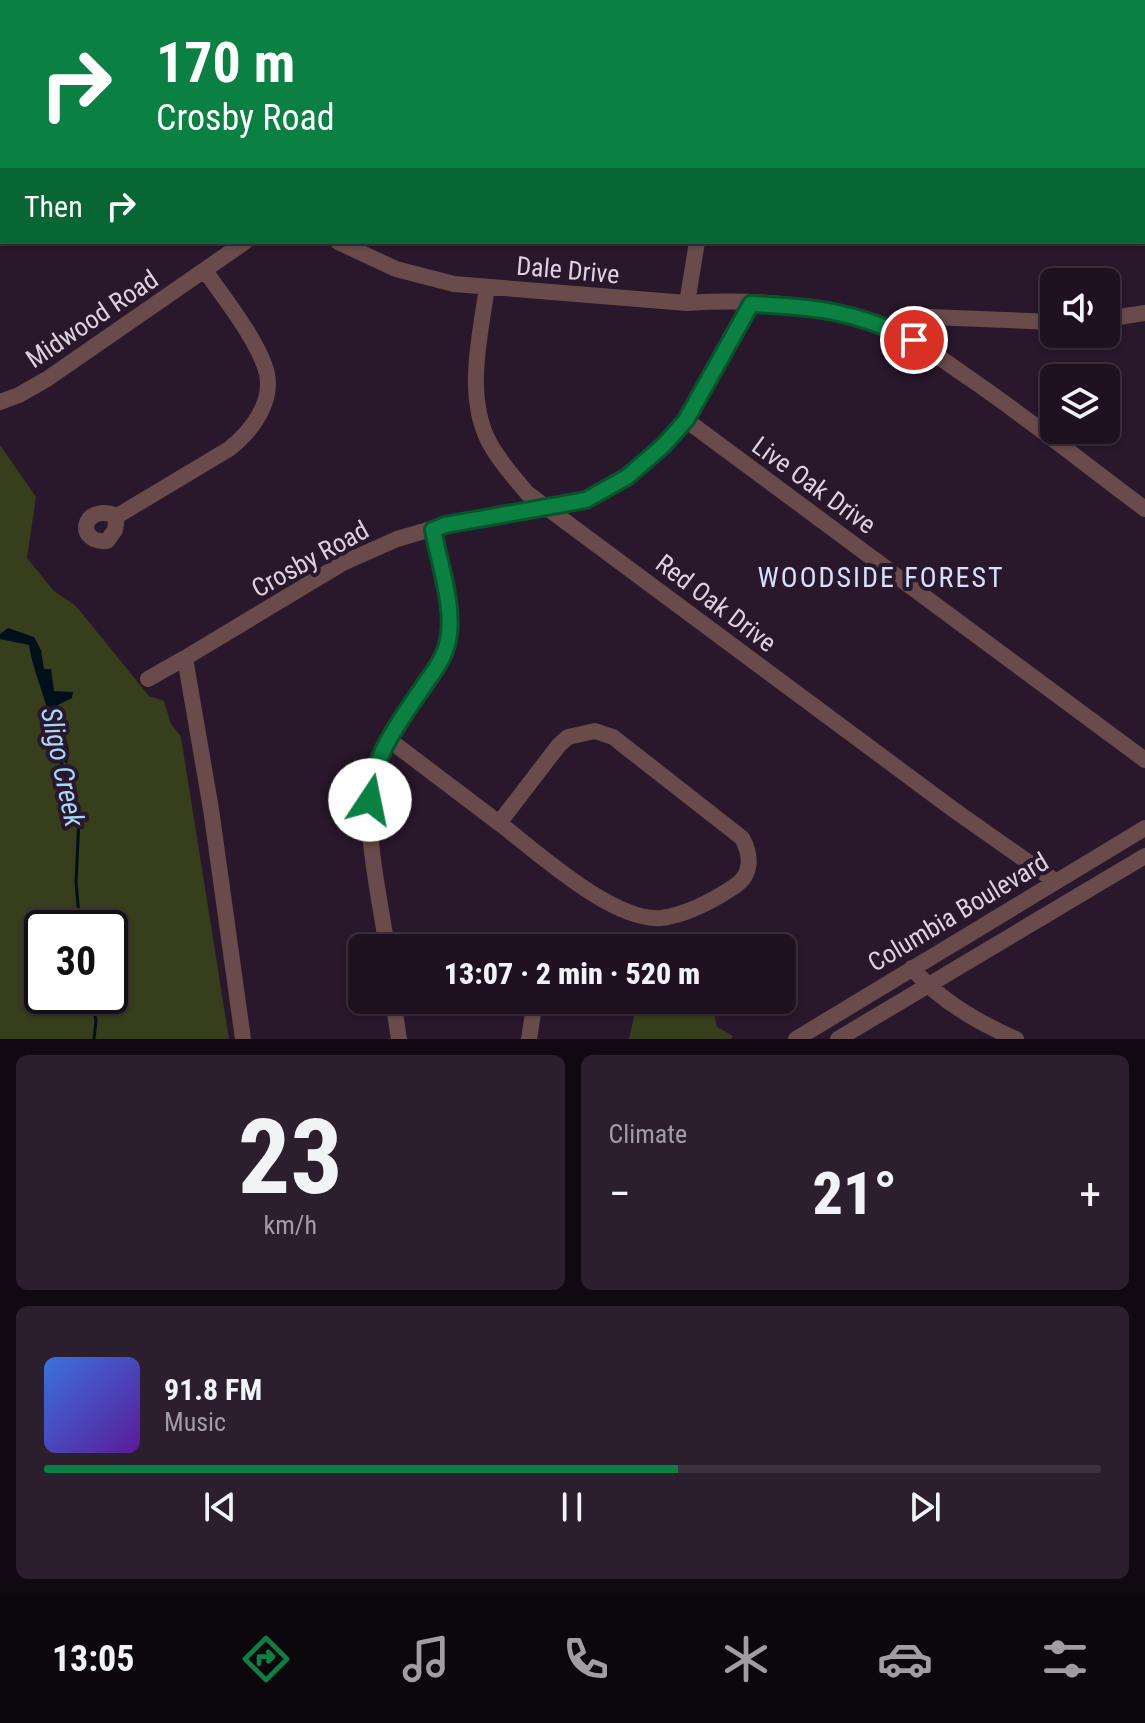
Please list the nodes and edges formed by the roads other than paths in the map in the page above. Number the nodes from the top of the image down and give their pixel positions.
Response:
1 (242, 244) edge
2 (342, 244) edge
3 (697, 244) edge
4 (206, 272) junction
5 (487, 287) junction
6 (687, 303) junction
7 (751, 304) junction
8 (1145, 313) edge
9 (1120, 317) edge
10 (1040, 321) edge
11 (893, 329) junction
12 (0, 402) edge
13 (686, 420) junction
14 (547, 507) junction
15 (1145, 509) edge
16 (117, 516) dead end
17 (433, 530) junction
18 (185, 658) junction
19 (148, 679) dead end
20 (388, 739) junction
21 (1145, 760) edge
22 (499, 823) junction
23 (1145, 828) edge
24 (1145, 856) edge
25 (1055, 881) junction
26 (385, 934) edge
27 (912, 968) junction
28 (927, 986) junction
29 (395, 1014) edge
30 (533, 1014) edge
31 (243, 1039) edge
32 (399, 1039) edge
33 (529, 1039) edge
34 (796, 1039) edge
35 (838, 1039) edge
36 (1013, 1039) edge

1 - 4 street, Midwood Road
2 - 5 street, Dale Drive
3 - 6 street
4 - 12 street, Midwood Road
4 - 16 street
5 - 6 street, Dale Drive
5 - 14 street, Red Oak Drive
6 - 7 street, Dale Drive
7 - 11 street, Dale Drive
7 - 13 street, Crosby Road
8 - 9 street
10 - 11 street
11 - 15 street, Dale Drive
13 - 14 street, Crosby Road
13 - 21 street, Live Oak Drive
14 - 17 street, Crosby Road
14 - 25 street, Red Oak Drive
17 - 18 street, Crosby Road
17 - 20 street
18 - 19 street, Crosby Road
18 - 31 street
20 - 22 street
20 - 26 street
22 - 22 street
23 - 25 street, Columbia Boulevard
24 - 28 street, Columbia Boulevard
25 - 27 street, Columbia Boulevard
27 - 28 street
27 - 34 street, Columbia Boulevard
28 - 35 street, Columbia Boulevard
28 - 36 street
29 - 32 street
30 - 33 street

